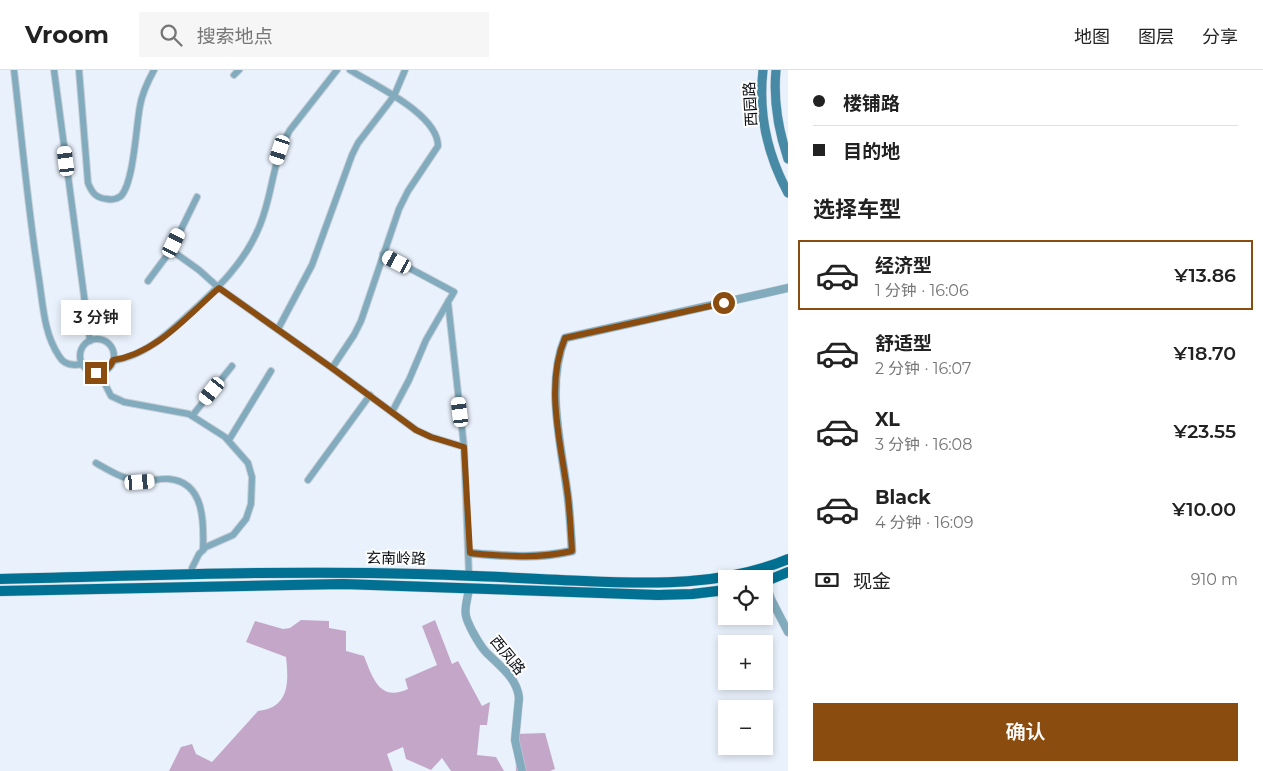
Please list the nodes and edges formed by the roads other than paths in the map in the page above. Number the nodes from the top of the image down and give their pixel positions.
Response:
1 (14, 70) edge
2 (54, 70) edge
3 (79, 70) edge
4 (154, 70) edge
5 (337, 70) edge
6 (350, 70) edge
7 (405, 70) edge
8 (762, 70) edge
9 (776, 70) edge
10 (394, 96) junction
11 (788, 159) edge
12 (788, 193) edge
13 (197, 197) dead end
14 (171, 250) junction
15 (383, 254) junction
16 (148, 281) dead end
17 (219, 288) junction
18 (788, 288) edge
19 (448, 302) junction
20 (278, 329) junction
21 (90, 341) junction
22 (113, 360) junction
23 (82, 364) junction
24 (232, 366) dead end
25 (332, 368) junction
26 (99, 372) junction
27 (271, 372) dead end
28 (370, 395) junction
29 (392, 412) junction
30 (192, 416) junction
31 (229, 440) junction
32 (464, 447) junction
33 (96, 463) dead end
34 (308, 480) dead end
35 (203, 550) junction
36 (470, 553) junction
37 (788, 559) edge
38 (192, 568) dead end
39 (773, 570) edge
40 (788, 572) edge
41 (470, 576) junction
42 (773, 576) edge
43 (718, 578) edge
44 (0, 579) edge
45 (469, 589) junction
46 (0, 591) edge
47 (718, 591) edge
48 (773, 604) edge
49 (788, 632) edge
50 (522, 771) edge

1 - 23 street
2 - 21 street
3 - 4 street
5 - 17 street
6 - 10 street
7 - 10 street
8 - 12 main road, 西园路
9 - 11 main road, 西园路
10 - 15 street
10 - 20 street
13 - 14 street
14 - 16 street
14 - 17 street
15 - 19 street
15 - 25 street
17 - 20 street
17 - 22 street
18 - 36 street
19 - 29 street
19 - 32 street
20 - 25 street
21 - 22 street
21 - 23 street
22 - 26 street
23 - 26 street
24 - 30 street
25 - 28 street
26 - 30 street
27 - 31 street
28 - 29 street
28 - 34 street
29 - 32 street
30 - 31 street
31 - 35 street
32 - 36 street
33 - 35 street
35 - 38 street
36 - 41 street
37 - 39 main road, 玄南岭路
40 - 42 main road, 玄南岭路
41 - 43 main road, 玄南岭路
41 - 44 main road, 玄南岭路
45 - 46 main road, 玄南岭路
45 - 47 main road, 玄南岭路
45 - 50 street, 西凤路
48 - 49 street

